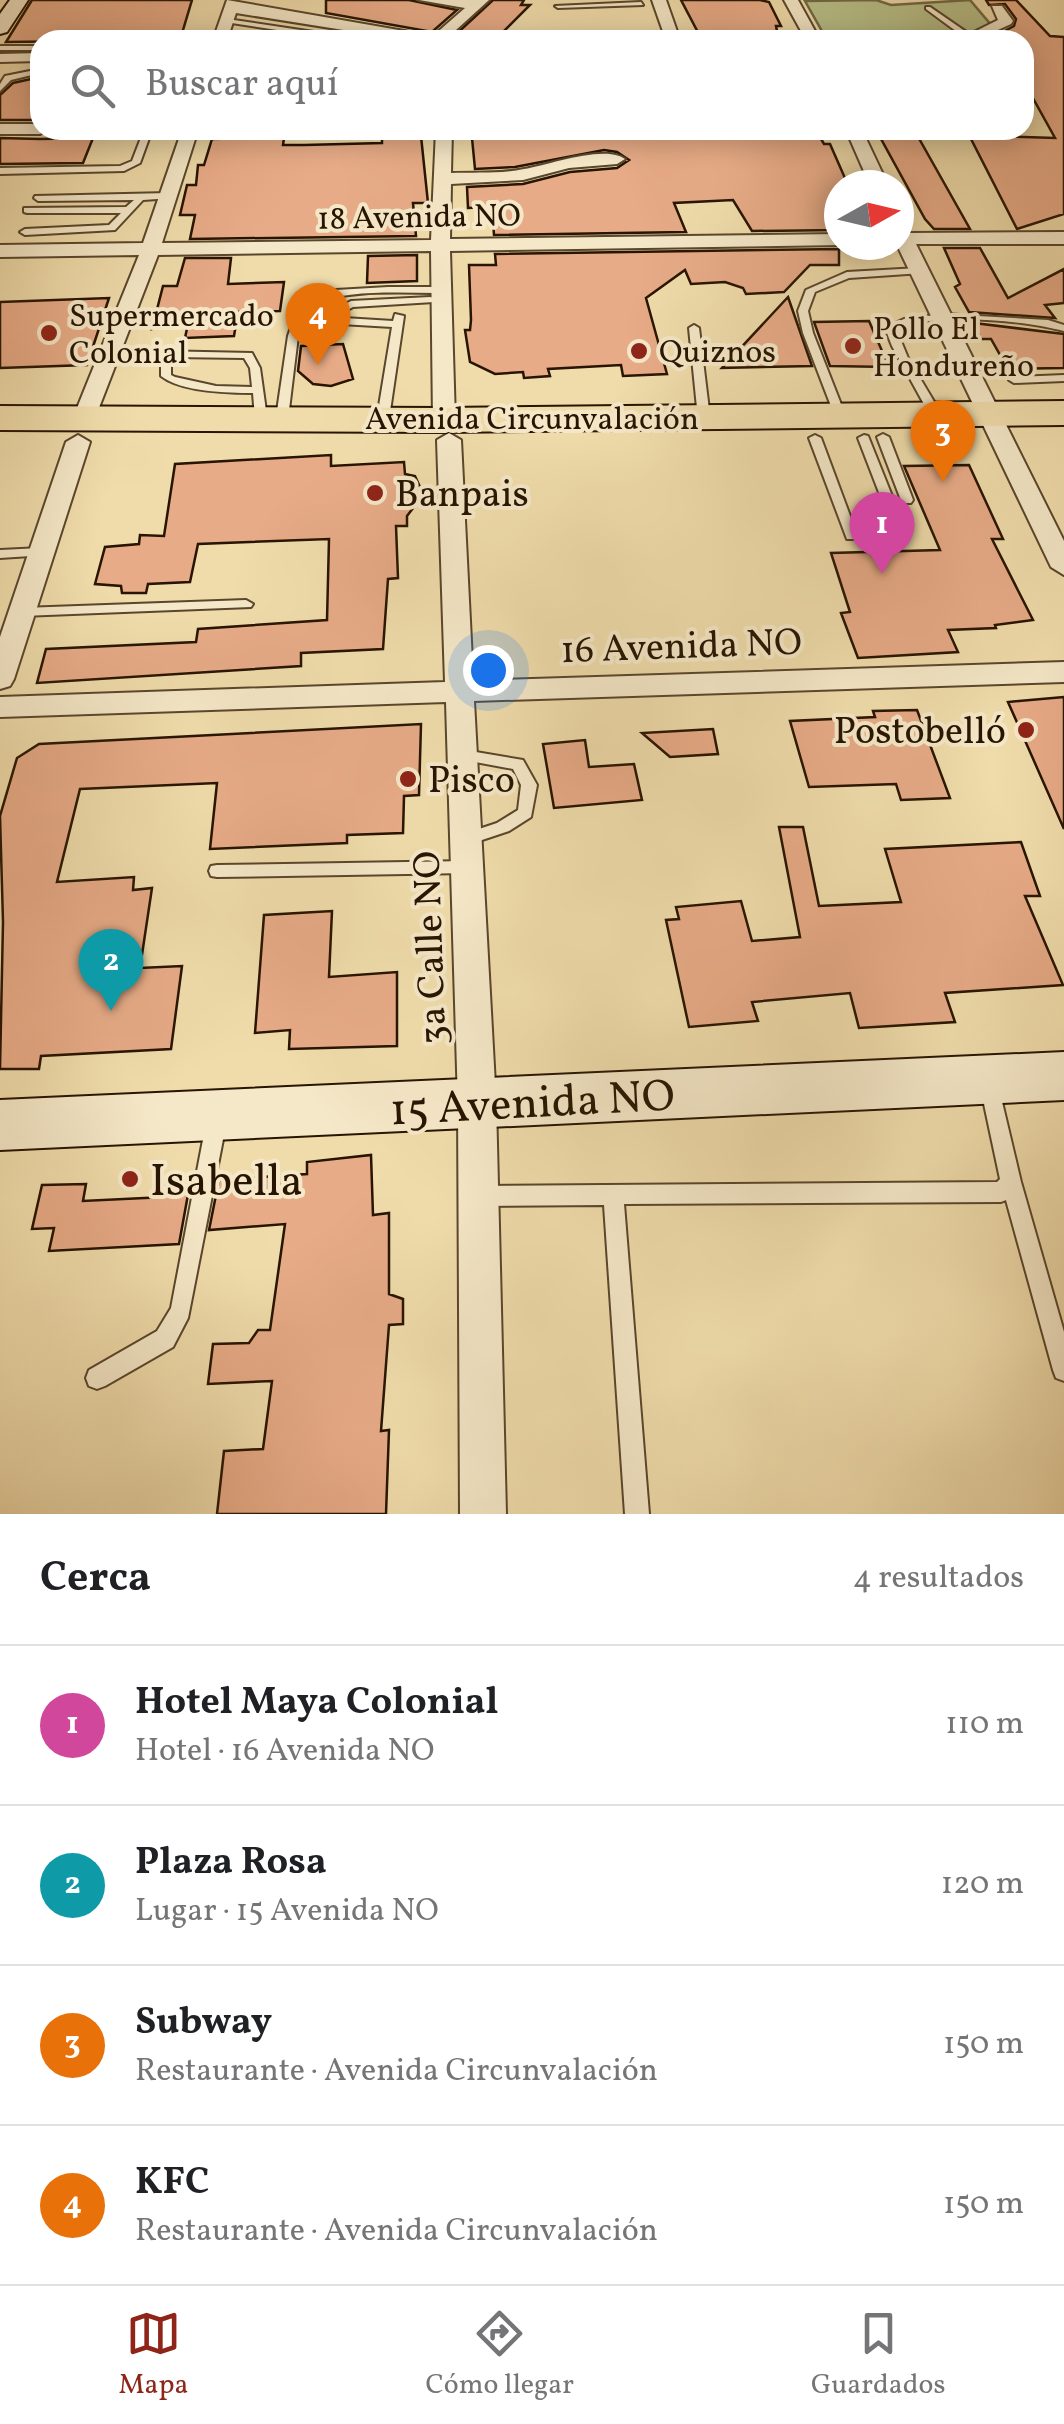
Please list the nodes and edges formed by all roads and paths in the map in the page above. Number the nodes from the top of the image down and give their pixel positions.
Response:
1 (19, 0) edge
2 (289, 0) edge
3 (426, 0) edge
4 (791, 0) edge
5 (480, 2) edge
6 (652, 3) edge
7 (558, 6) dead end
8 (928, 8) dead end
9 (997, 9) dead end
10 (231, 10) edge
11 (274, 15) junction
12 (0, 28) edge
13 (300, 30) edge
14 (371, 30) edge
15 (447, 30) edge
16 (667, 30) edge
17 (807, 30) edge
18 (956, 30) edge
19 (988, 30) edge
20 (0, 48) edge
21 (30, 48) edge
22 (30, 57) edge
23 (0, 58) edge
24 (30, 72) edge
25 (0, 88) edge
26 (0, 129) edge
27 (30, 129) edge
28 (144, 140) edge
29 (187, 140) edge
30 (444, 140) edge
31 (859, 140) edge
32 (617, 159) dead end
33 (872, 170) edge
34 (0, 171) edge
35 (443, 179) junction
36 (169, 196) junction
37 (141, 197) junction
38 (38, 198) dead end
39 (28, 210) dead end
40 (128, 210) junction
41 (25, 232) dead end
42 (914, 235) edge
43 (1064, 238) edge
44 (824, 240) edge
45 (441, 246) junction
46 (151, 249) junction
47 (0, 250) edge
48 (913, 260) edge
49 (919, 271) junction
50 (439, 295) junction
51 (400, 302) junction
52 (943, 318) junction
53 (398, 324) junction
54 (694, 328) dead end
55 (1064, 328) edge
56 (166, 353) junction
57 (109, 354) junction
58 (1064, 378) edge
59 (1014, 380) dead end
60 (267, 408) junction
61 (1064, 414) edge
62 (936, 416) junction
63 (0, 418) edge
64 (384, 418) junction
65 (704, 418) junction
66 (996, 426) junction
67 (80, 430) junction
68 (446, 430) junction
69 (850, 433) junction
70 (1064, 437) edge
71 (0, 444) edge
72 (907, 500) dead end
73 (41, 552) junction
74 (0, 554) edge
75 (1064, 567) edge
76 (246, 604) dead end
77 (22, 612) junction
78 (2, 671) edge
79 (1064, 672) edge
80 (461, 692) junction
81 (0, 708) edge
82 (464, 755) junction
83 (468, 853) junction
84 (217, 871) dead end
85 (1064, 1076) edge
86 (988, 1080) junction
87 (477, 1103) junction
88 (217, 1115) junction
89 (0, 1125) edge
90 (1011, 1182) junction
91 (613, 1195) junction
92 (479, 1196) junction
93 (1064, 1370) edge
94 (97, 1378) dead end
95 (484, 1514) edge
96 (638, 1514) edge

1 - 12 street
2 - 11 street
3 - 5 street
4 - 17 street
5 - 15 street
6 - 7 lane
6 - 16 street
8 - 18 lane
9 - 19 street
10 - 11 street
10 - 13 lane
11 - 14 street
20 - 21 lane
22 - 23 street
24 - 25 lane
26 - 27 street
28 - 34 lane
29 - 36 street
30 - 35 street, 3a Calle NO
31 - 33 street
32 - 35 street
35 - 45 street, 3a Calle NO
36 - 37 lane
36 - 46 street
37 - 38 lane
37 - 40 lane
39 - 40 lane
40 - 41 lane
42 - 43 street
44 - 45 street, 18 Avenida NO
45 - 46 street, 18 Avenida NO
45 - 50 street, 3a Calle NO
46 - 47 street, 18 Avenida NO
46 - 57 street
48 - 49 street
49 - 52 street
49 - 69 lane
50 - 51 lane
50 - 60 lane
50 - 68 street, 3a Calle NO
51 - 53 lane
51 - 53 lane
52 - 55 lane
52 - 62 lane
52 - 66 street
53 - 64 lane
54 - 65 lane
56 - 57 lane
56 - 60 lane
56 - 60 lane
57 - 67 street
58 - 59 lane
60 - 64 highway, Avenida Circunvalación
60 - 67 highway, Avenida Circunvalación
61 - 66 highway, Avenida Circunvalación
62 - 66 highway, Avenida Circunvalación
62 - 69 highway, Avenida Circunvalación
63 - 67 highway, Avenida Circunvalación
64 - 68 highway, Avenida Circunvalación
65 - 68 highway, Avenida Circunvalación
65 - 69 highway, Avenida Circunvalación
66 - 69 highway, Avenida Circunvalación
66 - 70 highway, Avenida Circunvalación
66 - 75 street
67 - 68 highway, Avenida Circunvalación
67 - 71 highway, Avenida Circunvalación
67 - 73 street
68 - 69 highway, Avenida Circunvalación
68 - 80 street, 3a Calle NO
69 - 69 lane
69 - 72 lane
73 - 74 lane
73 - 77 street
76 - 77 lane
77 - 78 street
79 - 80 street, 16 Avenida NO
80 - 81 street, 16 Avenida NO
80 - 82 street, 3a Calle NO
82 - 83 street, 3a Calle NO
82 - 83 lane
83 - 84 lane
83 - 87 street, 3a Calle NO
85 - 86 street, 15 Avenida NO
86 - 87 street, 15 Avenida NO
86 - 90 lane
87 - 88 street, 15 Avenida NO
87 - 92 street, 3a Calle NO
88 - 89 street, 15 Avenida NO
88 - 94 lane
90 - 91 lane
90 - 93 lane
91 - 92 lane
91 - 96 lane
92 - 95 street, 3a Calle NO

